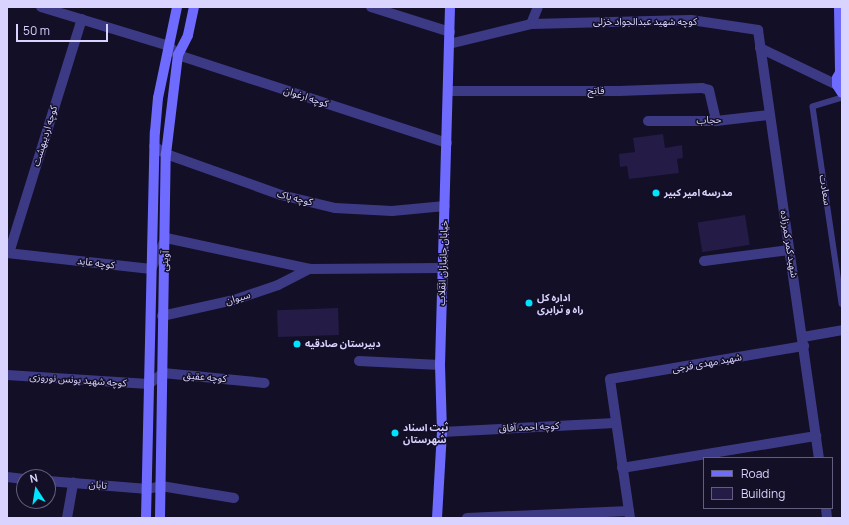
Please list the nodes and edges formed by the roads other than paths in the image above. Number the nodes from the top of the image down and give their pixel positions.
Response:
1 (41, 7) edge
2 (177, 7) edge
3 (194, 7) edge
4 (371, 7) edge
5 (450, 7) edge
6 (538, 7) edge
7 (839, 7) edge
8 (82, 19) junction
9 (531, 24) junction
10 (758, 30) joint
11 (450, 32) junction
12 (449, 44) junction
13 (169, 46) junction
14 (760, 48) junction
15 (178, 55) junction
16 (841, 71) edge
17 (840, 89) edge
18 (450, 91) junction
19 (842, 98) edge
20 (769, 115) junction
21 (648, 121) dead end
22 (716, 121) junction
23 (447, 143) junction
24 (154, 146) junction
25 (166, 154) junction
26 (445, 206) junction
27 (166, 238) junction
28 (789, 250) junction
29 (8, 253) edge
30 (704, 261) dead end
31 (443, 268) junction
32 (150, 269) junction
33 (310, 269) junction
34 (842, 304) edge
35 (162, 316) junction
36 (842, 330) edge
37 (804, 342) junction
38 (359, 361) dead end
39 (440, 365) junction
40 (163, 373) junction
41 (7, 376) edge
42 (265, 383) dead end
43 (149, 384) junction
44 (615, 423) junction
45 (442, 432) junction
46 (816, 436) junction
47 (819, 457) edge
48 (622, 468) junction
49 (56, 482) edge
50 (73, 483) junction
51 (160, 486) junction
52 (148, 489) junction
53 (234, 498) dead end
54 (629, 515) edge
55 (67, 518) edge
56 (146, 518) edge
57 (160, 518) edge
58 (437, 518) edge
59 (467, 518) edge

1 - 8 street
2 - 13 street, آوینی
3 - 15 street, آوینی
4 - 11 street
5 - 11 street, خیابان جانبازان انقلاب
6 - 9 street
7 - 16 street
8 - 13 street
8 - 29 street, کوچه اردیبهشت
9 - 10 street, کوچه شهید عبدالجواد خزلی
9 - 12 street, کوچه شهید عبدالجواد خزلی
10 - 14 street, شهید کمر کمرزاده
11 - 12 street, خیابان جانبازان انقلاب
12 - 18 street, خیابان جانبازان انقلاب
13 - 15 street, کوچه ارغوان
13 - 24 street, آوینی
14 - 17 street
14 - 20 street, شهید کمر کمرزاده
15 - 23 street, کوچه ارغوان
15 - 25 street, آوینی
16 - 17 street
18 - 22 street, فاتح
18 - 23 street, خیابان جانبازان انقلاب
19 - 34 lane, سعادت
20 - 22 street, حجاب
20 - 28 street, شهید کمر کمرزاده
21 - 22 street, حجاب
23 - 26 street, خیابان جانبازان انقلاب
24 - 25 street, کوچه پاک
24 - 32 street, آوینی
25 - 26 street, کوچه پاک
25 - 27 street, آوینی
26 - 31 street, خیابان جانبازان انقلاب
27 - 32 street
27 - 33 street
27 - 35 street, آوینی
28 - 30 street
28 - 37 street, شهید کمر کمرزاده
29 - 32 street, کوچه عابد
31 - 33 street
31 - 39 street, خیابان جانبازان انقلاب
32 - 43 street, آوینی
33 - 35 street, سیوان
35 - 40 street, آوینی
36 - 37 street, شهید مهدی فرجی
37 - 44 street, شهید مهدی فرجی
37 - 46 street, شهید کمر کمرزاده
38 - 39 street
39 - 45 street, خیابان جانبازان انقلاب
40 - 42 street, کوچه عقیق
40 - 43 street
40 - 51 street, آوینی
41 - 43 street, کوچه شهید یونس نوروزی
43 - 52 street, آوینی
44 - 45 street, کوچه احمد آفاق
44 - 48 street
45 - 58 street, خیابان جانبازان انقلاب
46 - 47 street, شهید کمر کمرزاده
46 - 48 street
48 - 54 street
49 - 50 street, تابان
50 - 52 street, تابان
50 - 55 street
51 - 52 street, تابان
51 - 53 street
51 - 57 street, آوینی
52 - 56 street, آوینی
54 - 59 street

